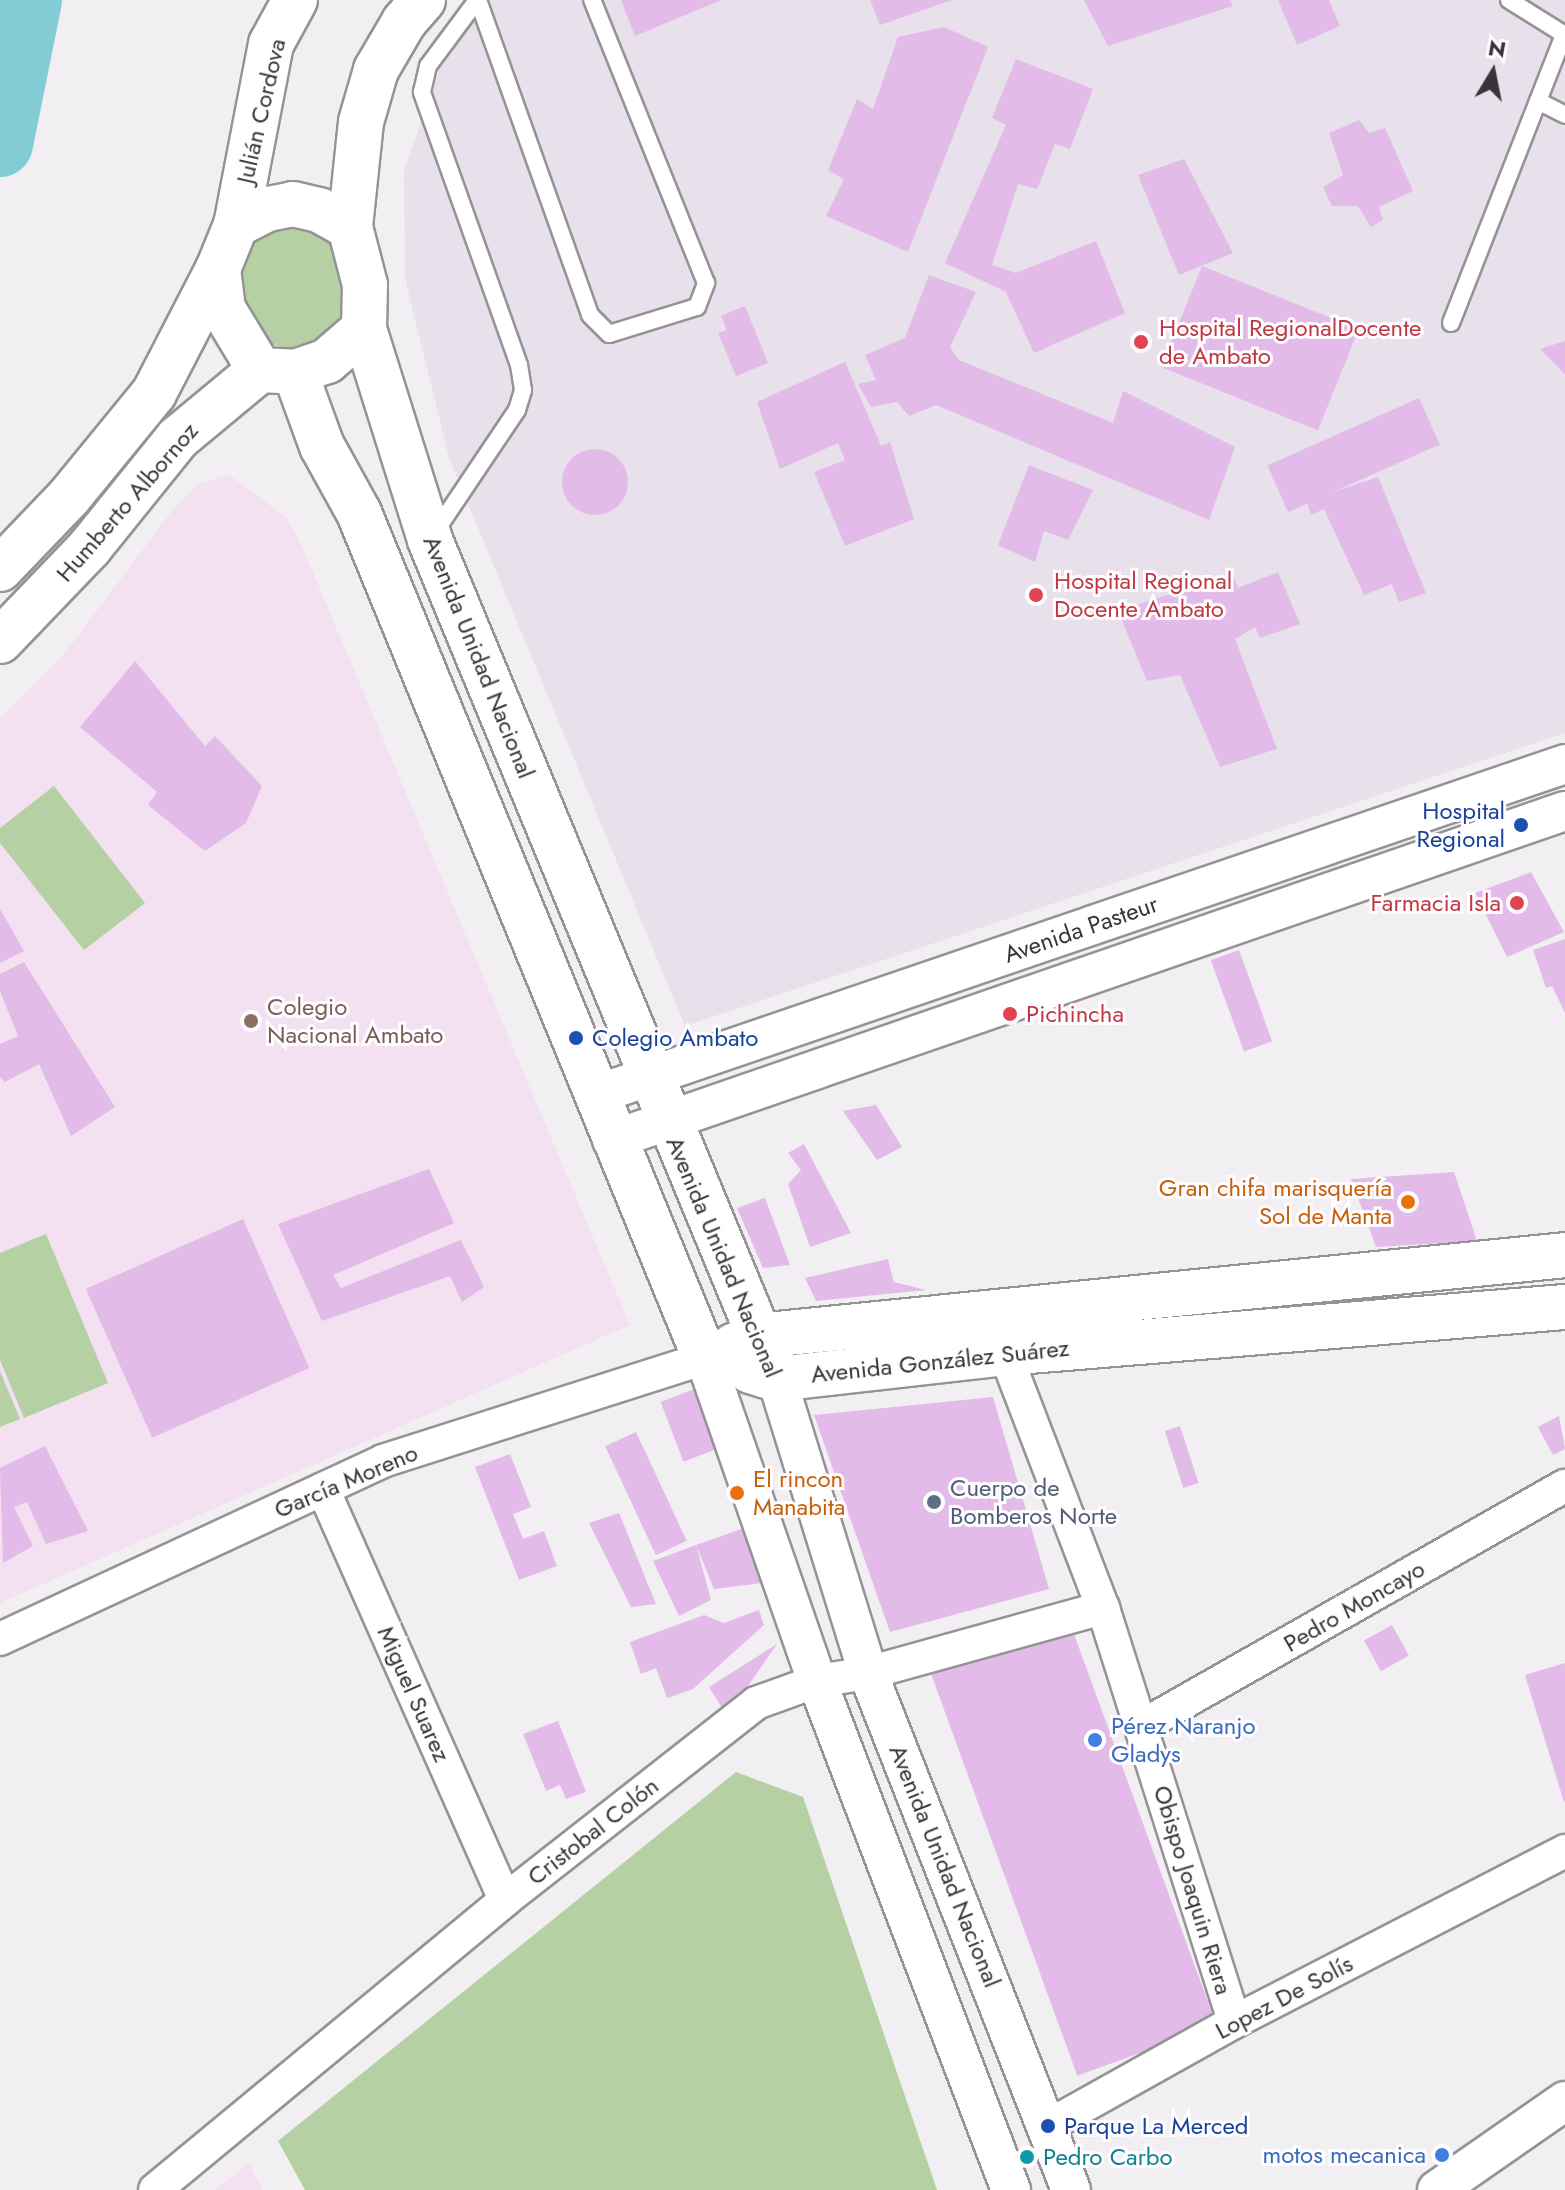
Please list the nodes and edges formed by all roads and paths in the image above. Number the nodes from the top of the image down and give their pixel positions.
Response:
1 (295, 0) edge
2 (423, 0) edge
3 (478, 0) edge
4 (592, 0) edge
5 (1509, 0) edge
6 (1564, 34) edge
7 (1538, 101) junction
8 (1565, 115) edge
9 (236, 225) junction
10 (350, 227) junction
11 (218, 269) junction
12 (1451, 323) dead end
13 (364, 329) junction
14 (278, 371) junction
15 (430, 540) junction
16 (0, 569) edge
17 (0, 641) edge
18 (1565, 764) edge
19 (1565, 811) edge
20 (650, 1076) junction
21 (598, 1094) junction
22 (666, 1118) junction
23 (612, 1140) junction
24 (1565, 1255) edge
25 (1565, 1307) edge
26 (757, 1336) junction
27 (1005, 1353) junction
28 (705, 1358) junction
29 (777, 1379) junction
30 (1565, 1486) edge
31 (323, 1489) junction
32 (1103, 1608) junction
33 (0, 1639) edge
34 (868, 1673) junction
35 (817, 1681) junction
36 (1142, 1726) junction
37 (1565, 1851) edge
38 (505, 1900) junction
39 (1234, 2022) junction
40 (1565, 2101) edge
41 (1048, 2126) junction
42 (155, 2190) edge
43 (1011, 2190) edge
44 (1071, 2190) edge
45 (1437, 2190) edge

1 - 9 main road, Julián Cordova
2 - 10 main road
3 - 4 lane
3 - 15 lane
5 - 6 lane
6 - 7 lane
7 - 8 lane
7 - 12 lane
9 - 10 main road
9 - 11 main road
10 - 13 main road
11 - 14 main road
11 - 16 main road, Humberto Albornoz
13 - 14 main road
13 - 15 main road, Avenida Unidad Nacional
14 - 17 main road, Humberto Albornoz
14 - 21 main road
15 - 20 main road, Avenida Unidad Nacional
18 - 20 street, Avenida Pasteur
19 - 22 street, Avenida Pasteur
20 - 21 street, Avenida Pasteur
20 - 22 main road, Avenida Unidad Nacional
21 - 23 main road
22 - 23 street, Avenida Pasteur
22 - 26 main road, Avenida Unidad Nacional
23 - 28 main road
24 - 26 main road, Avenida González Suárez
25 - 27 main road, Avenida González Suárez
26 - 28 main road, Avenida González Suárez
26 - 29 main road, Avenida Unidad Nacional
27 - 29 main road, Avenida González Suárez
27 - 32 street, Obispo Joaquin Riera
28 - 29 main road, Avenida González Suárez
28 - 31 street, García Moreno
28 - 35 street
29 - 34 street, Avenida Unidad Nacional
30 - 36 street, Pedro Moncayo
31 - 33 street, García Moreno
31 - 38 street, Miguel Suarez
32 - 34 street, Cristobal Colón
32 - 36 street, Obispo Joaquin Riera
34 - 35 street, Cristobal Colón
34 - 41 street, Avenida Unidad Nacional
35 - 38 street, Cristobal Colón
35 - 43 street
36 - 39 street, Obispo Joaquin Riera
37 - 39 street, Lopez De Solís
38 - 42 street, Cristobal Colón
39 - 41 street, Lopez De Solís
40 - 45 street
41 - 44 street, Avenida Unidad Nacional

